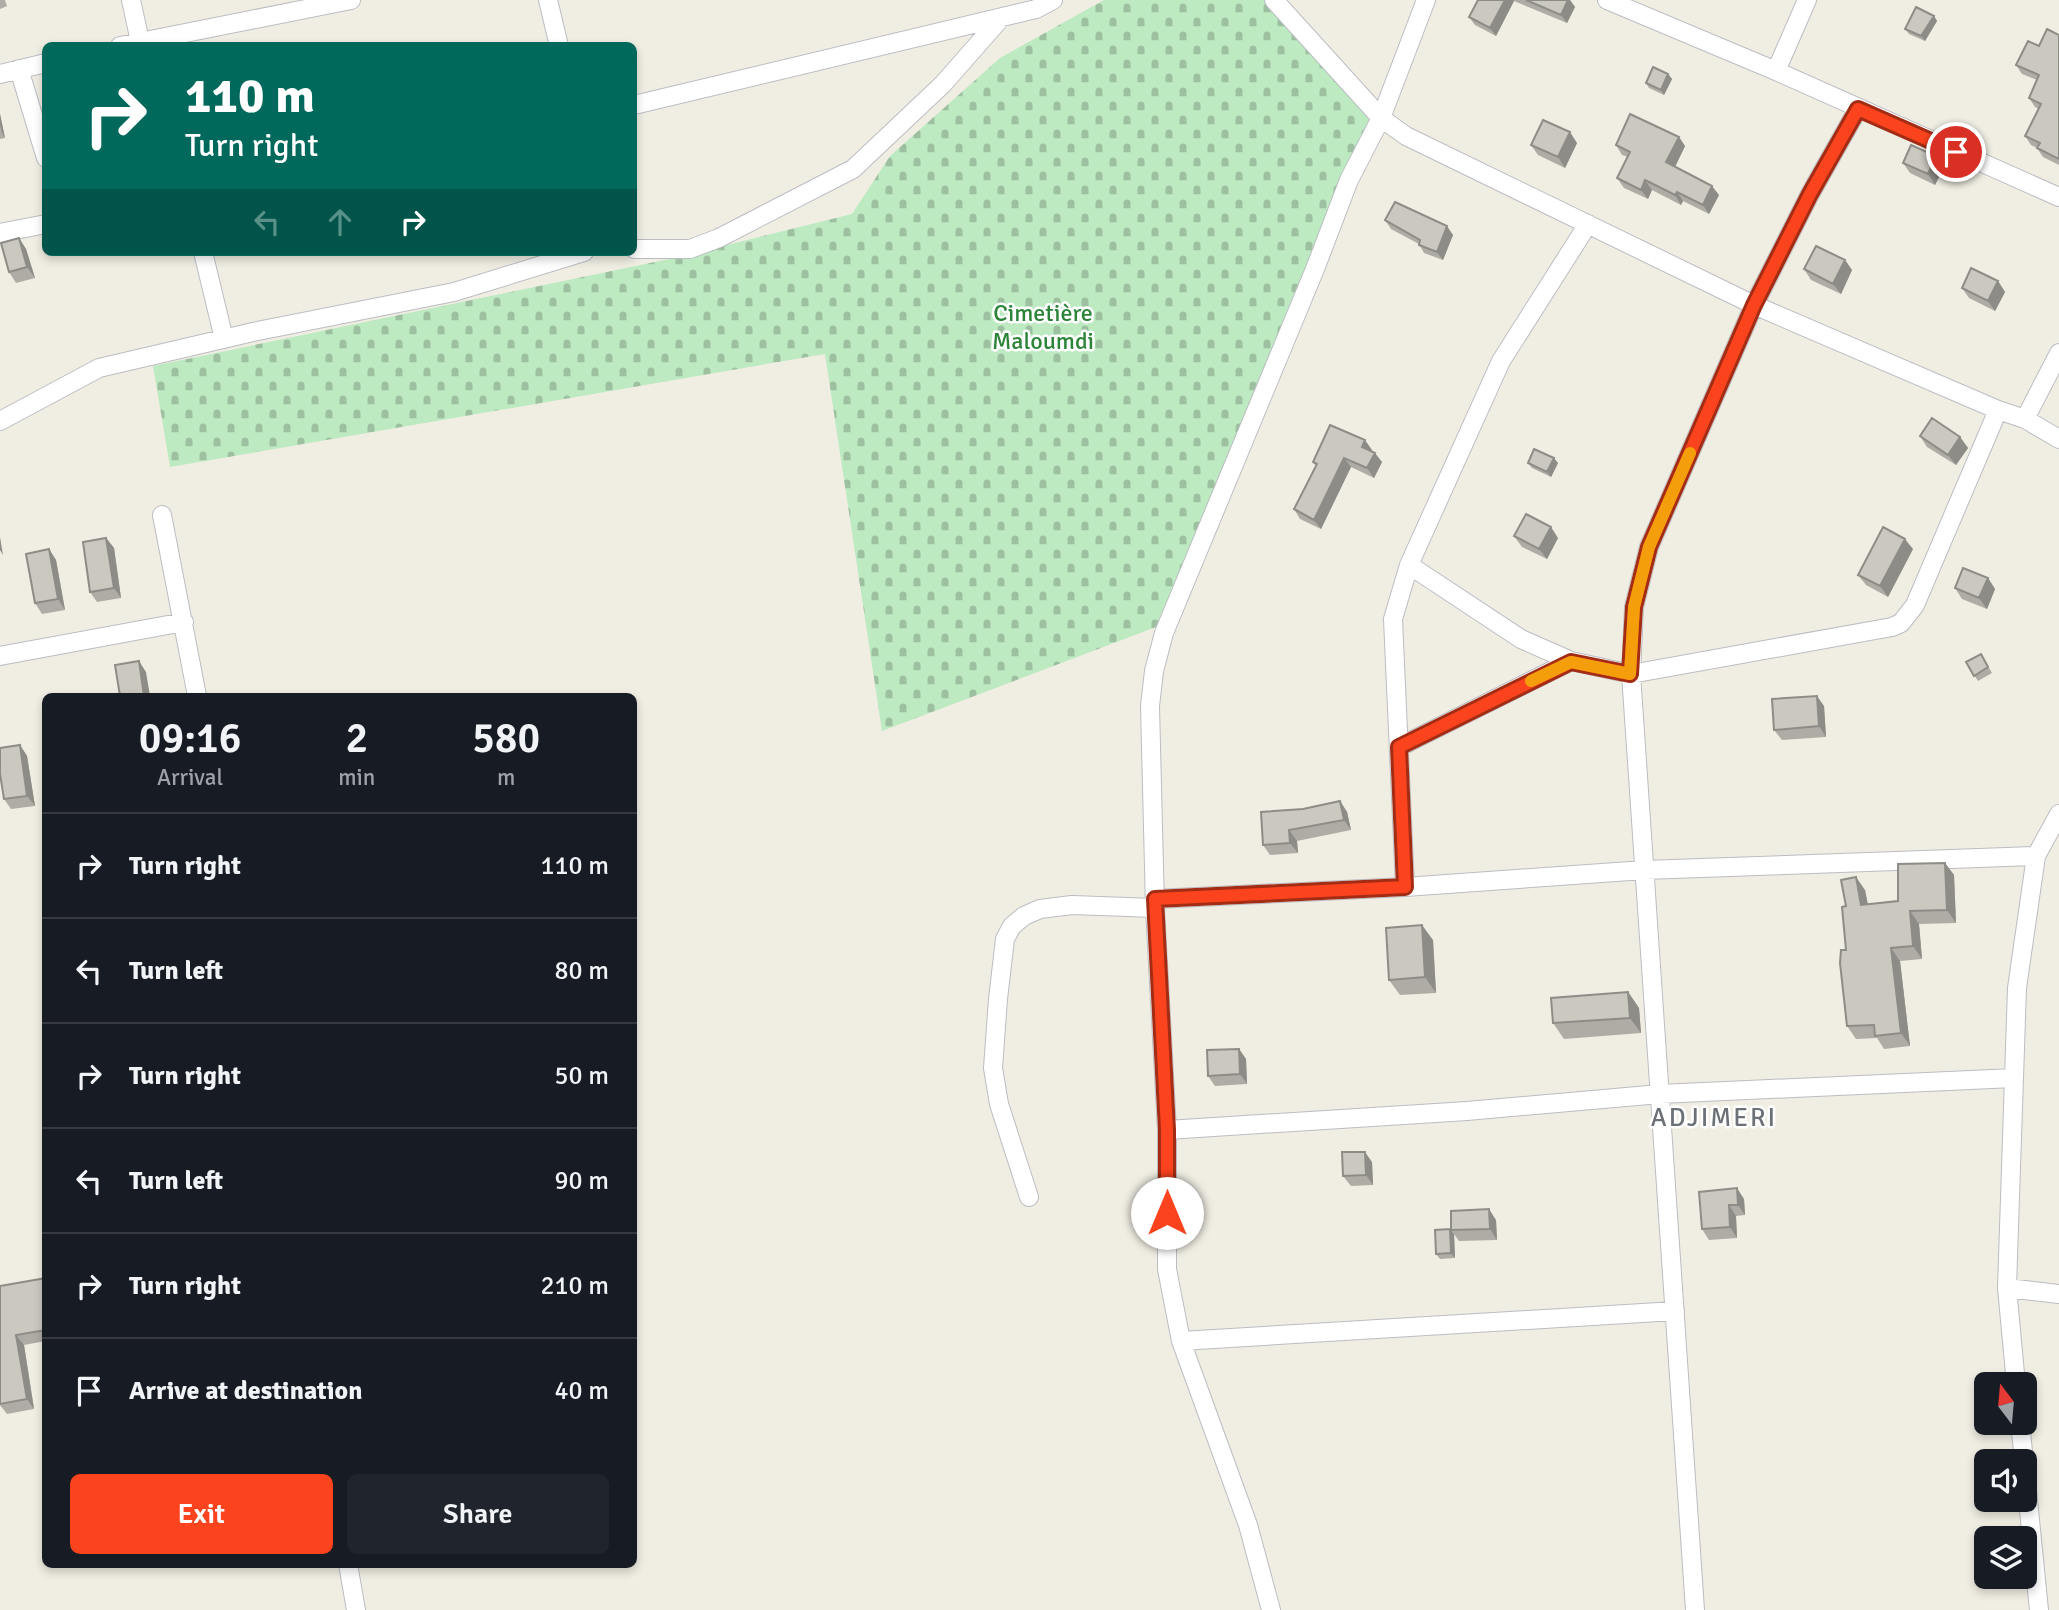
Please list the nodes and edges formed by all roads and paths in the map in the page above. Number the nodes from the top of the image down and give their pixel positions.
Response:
1 (131, 0) edge
2 (351, 0) edge
3 (548, 0) edge
4 (1053, 0) edge
5 (1274, 0) edge
6 (1426, 0) edge
7 (1807, 0) edge
8 (1615, 2) edge
9 (1001, 18) junction
10 (141, 42) edge
11 (146, 42) edge
12 (558, 42) edge
13 (42, 64) edge
14 (19, 69) junction
15 (1776, 71) junction
16 (0, 74) edge
17 (637, 104) edge
18 (1858, 109) junction
19 (1381, 118) junction
20 (42, 145) edge
21 (2059, 197) edge
22 (1588, 224) junction
23 (42, 225) edge
24 (0, 233) edge
25 (637, 248) edge
26 (204, 256) edge
27 (571, 256) edge
28 (1754, 305) junction
29 (224, 339) junction
30 (2059, 353) edge
31 (1998, 410) junction
32 (2025, 419) junction
33 (0, 421) edge
34 (2059, 439) edge
35 (162, 515) dead end
36 (1409, 565) junction
37 (184, 622) junction
38 (0, 656) edge
39 (1571, 662) junction
40 (1630, 674) junction
41 (196, 693) edge
42 (1399, 747) junction
43 (2059, 814) edge
44 (2036, 856) junction
45 (1644, 870) junction
46 (1405, 887) junction
47 (1155, 903) junction
48 (2014, 1077) junction
49 (1660, 1094) junction
50 (1167, 1130) junction
51 (1029, 1198) dead end
52 (2007, 1288) junction
53 (2059, 1294) edge
54 (1675, 1311) junction
55 (1181, 1341) junction
56 (2015, 1372) edge
57 (2029, 1512) edge
58 (349, 1568) edge
59 (356, 1610) edge
60 (1271, 1610) edge
61 (1695, 1610) edge
62 (2039, 1610) edge

1 - 10 street
2 - 11 street
3 - 12 street
4 - 9 street
5 - 19 street
6 - 19 street
7 - 15 street
8 - 15 street
9 - 17 street
9 - 25 street
13 - 14 street
14 - 16 street
14 - 20 street
15 - 18 street
18 - 21 street
18 - 28 street
19 - 22 street
19 - 47 street
22 - 28 street
22 - 36 street
23 - 24 street
26 - 29 street
27 - 29 street
28 - 31 street
28 - 40 street
29 - 33 street
30 - 32 street
31 - 32 street
31 - 40 street
32 - 34 street
35 - 37 street
36 - 39 street
36 - 42 street
37 - 38 street
37 - 41 street
39 - 40 street
39 - 42 street
40 - 45 street
42 - 46 street
43 - 44 street
44 - 45 street
44 - 48 street
45 - 46 street
45 - 49 street
46 - 47 street
47 - 50 street
47 - 51 street
48 - 49 street
48 - 52 street
49 - 50 street
49 - 54 street
50 - 55 street
52 - 53 street
52 - 56 street
54 - 55 street
54 - 61 street
55 - 60 street
57 - 62 street
58 - 59 street

